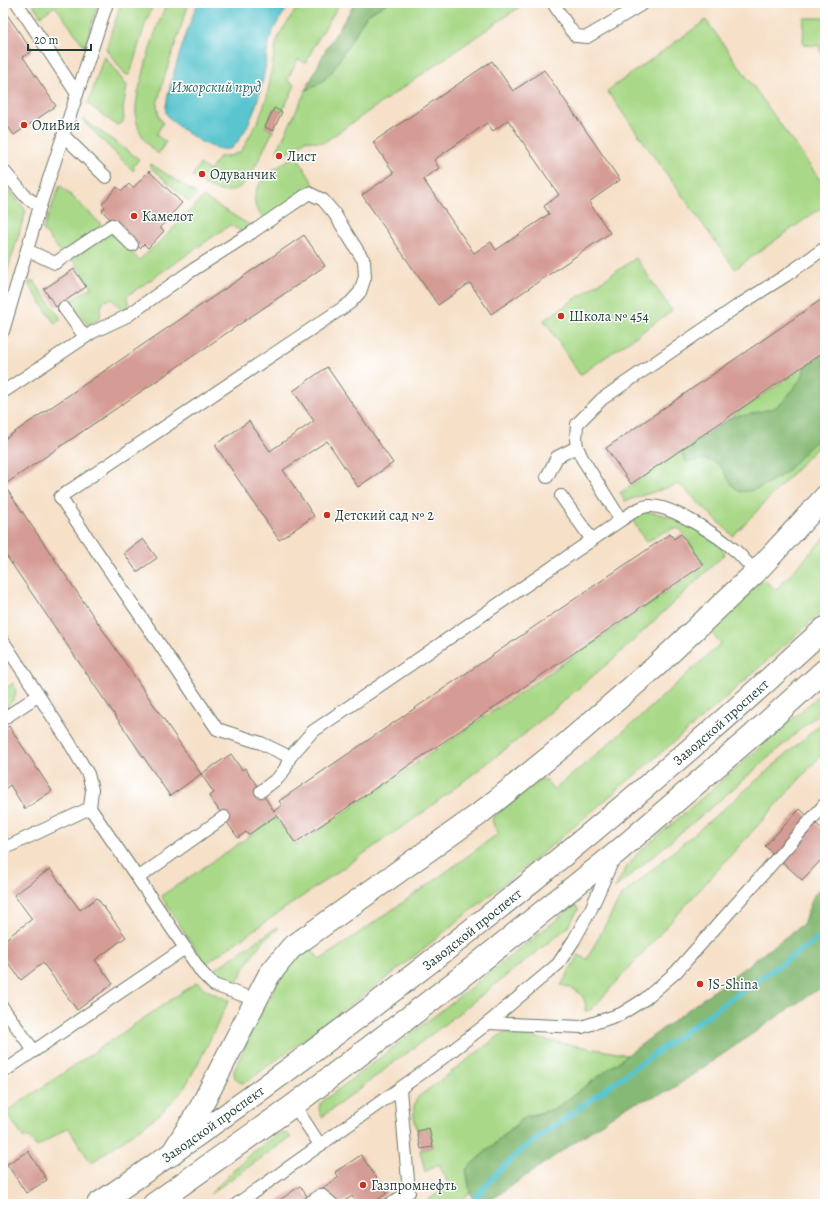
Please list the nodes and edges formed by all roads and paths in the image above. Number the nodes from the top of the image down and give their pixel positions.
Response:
1 (17, 3) edge
2 (108, 3) edge
3 (553, 3) edge
4 (644, 3) edge
5 (77, 94) junction
6 (64, 136) junction
7 (3, 170) edge
8 (106, 177) dead end
9 (40, 206) junction
10 (132, 245) dead end
11 (825, 248) edge
12 (27, 250) junction
13 (64, 308) dead end
14 (3, 331) edge
15 (85, 337) junction
16 (3, 392) edge
17 (577, 447) junction
18 (547, 477) dead end
19 (561, 496) dead end
20 (825, 497) edge
21 (621, 520) junction
22 (592, 540) junction
23 (756, 572) junction
24 (825, 628) edge
25 (3, 641) edge
26 (825, 670) edge
27 (39, 695) junction
28 (3, 719) edge
29 (290, 757) junction
30 (261, 792) dead end
31 (825, 804) edge
32 (90, 808) junction
33 (224, 817) dead end
34 (3, 849) edge
35 (616, 853) junction
36 (138, 878) junction
37 (185, 948) junction
38 (256, 1000) junction
39 (3, 1008) edge
40 (488, 1023) junction
41 (34, 1051) junction
42 (3, 1072) edge
43 (400, 1089) junction
44 (294, 1105) junction
45 (320, 1145) junction
46 (171, 1155) junction
47 (98, 1204) edge
48 (154, 1204) edge
49 (237, 1204) edge
50 (308, 1204) edge
51 (332, 1204) edge
52 (390, 1204) edge

1 - 5 lane
2 - 5 lane
3 - 4 lane
5 - 6 lane
6 - 8 lane
6 - 9 lane
7 - 9 lane
9 - 12 lane
10 - 12 lane
11 - 17 lane
12 - 14 lane
13 - 15 lane
15 - 16 lane
15 - 29 lane
17 - 18 lane
17 - 21 lane
19 - 22 lane
20 - 23 main road
21 - 22 lane
21 - 23 lane
22 - 29 lane
23 - 38 main road
24 - 46 main road, Заводской проспект
25 - 27 lane
26 - 35 main road
27 - 28 lane
27 - 32 lane
29 - 30 lane
31 - 40 lane
32 - 34 lane
32 - 36 lane
33 - 36 lane
35 - 40 lane
35 - 44 main road
36 - 37 lane
37 - 38 lane
37 - 41 lane
38 - 46 main road
39 - 41 lane
40 - 43 lane
41 - 42 lane
43 - 45 lane
43 - 52 lane
44 - 45 lane
44 - 48 main road
45 - 49 lane
46 - 47 main road, Заводской проспект
50 - 51 lane

